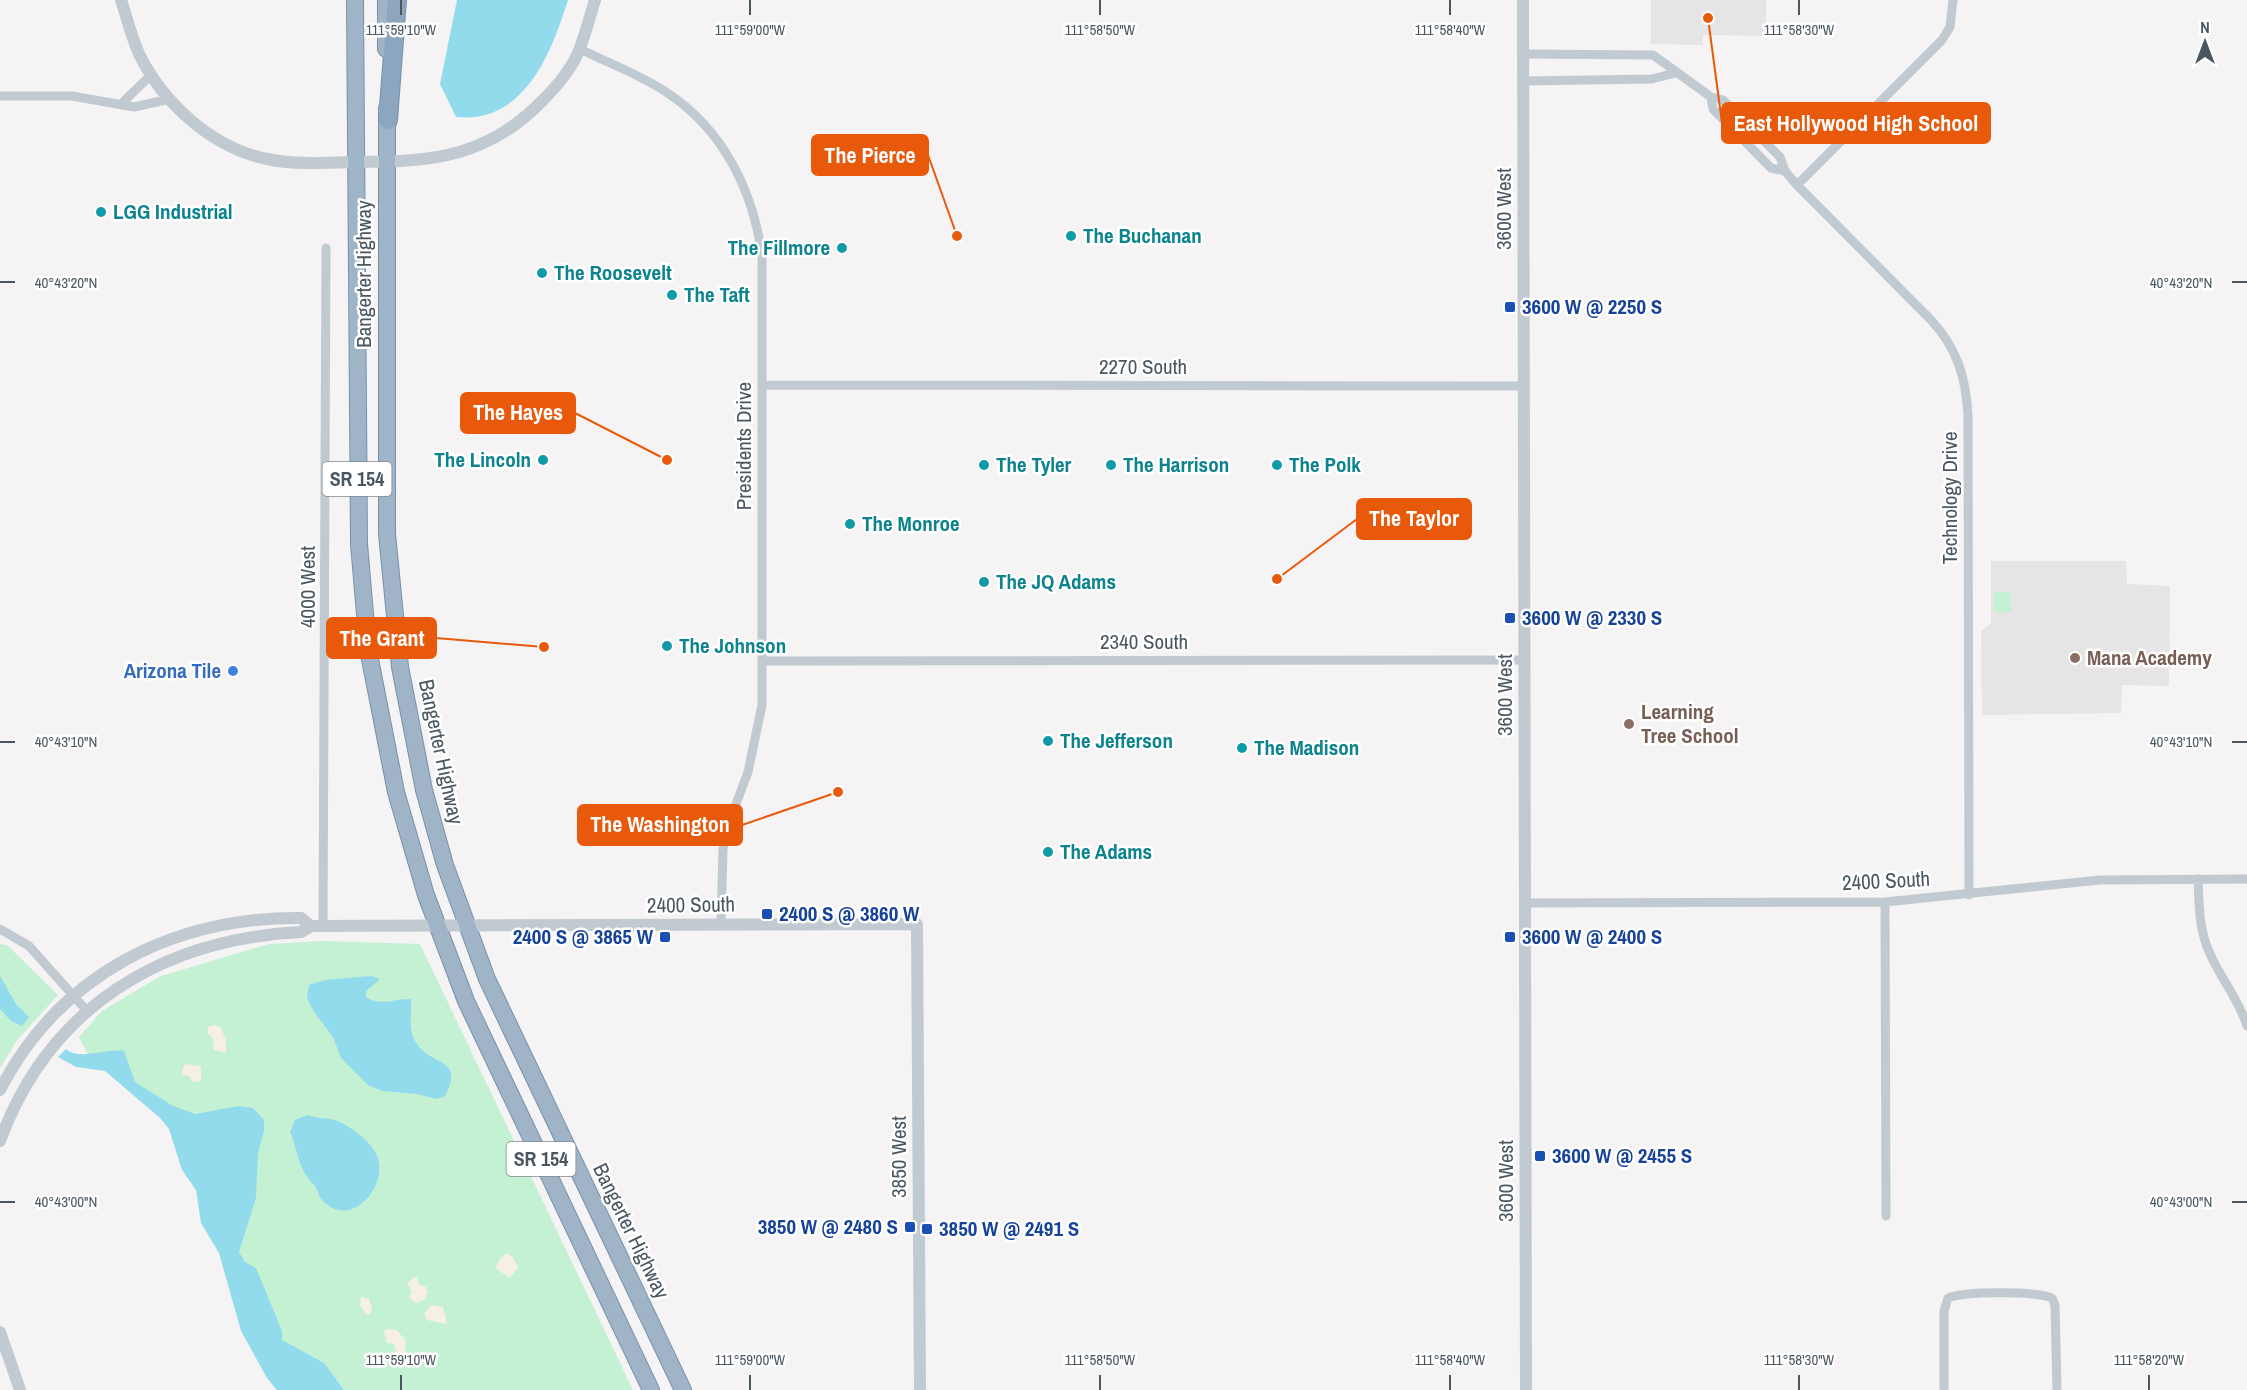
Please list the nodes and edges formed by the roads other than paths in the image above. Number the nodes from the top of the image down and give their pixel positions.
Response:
1 (121, 0) edge
2 (355, 0) edge
3 (386, 0) edge
4 (396, 0) edge
5 (595, 0) edge
6 (1523, 0) edge
7 (1953, 0) edge
8 (580, 49) junction
9 (1524, 54) junction
10 (152, 74) junction
11 (1675, 74) junction
12 (1524, 81) junction
13 (0, 96) edge
14 (1711, 98) junction
15 (170, 99) junction
16 (121, 104) junction
17 (388, 120) junction
18 (354, 162) junction
19 (388, 162) junction
20 (1785, 171) junction
21 (1797, 185) junction
22 (326, 248) dead end
23 (762, 385) junction
24 (1524, 386) junction
25 (1525, 660) junction
26 (762, 661) junction
27 (2198, 879) junction
28 (2247, 879) edge
29 (1969, 895) junction
30 (1885, 902) junction
31 (1525, 903) junction
32 (721, 924) junction
33 (917, 924) joint
34 (317, 926) junction
35 (437, 926) junction
36 (466, 926) junction
37 (0, 929) edge
38 (73, 996) junction
39 (87, 1011) junction
40 (2247, 1026) edge
41 (0, 1090) edge
42 (0, 1141) edge
43 (1886, 1216) dead end
44 (0, 1332) edge
45 (20, 1390) edge
46 (651, 1390) edge
47 (683, 1390) edge
48 (920, 1390) edge
49 (1526, 1390) edge
50 (1944, 1390) edge
51 (2057, 1390) edge

1 - 10 street
2 - 18 highway, Bangerter Highway / SR 154
3 - 17 highway, Bangerter Highway / SR 154
4 - 17 highway
5 - 8 street
6 - 9 street, 3600 West
7 - 21 street
8 - 19 street
8 - 23 street, Presidents Drive
9 - 11 street, Technology Drive
9 - 12 street, 3600 West
10 - 15 street
10 - 16 street
11 - 12 street
11 - 14 street, Technology Drive
12 - 24 street, 3600 West
13 - 16 street
14 - 20 street, Technology Drive
14 - 20 street, Technology Drive
15 - 16 street
15 - 18 street
17 - 19 highway, Bangerter Highway / SR 154
18 - 19 street
18 - 35 highway, Bangerter Highway / SR 154
19 - 36 highway, Bangerter Highway / SR 154
20 - 21 street, Technology Drive
21 - 29 street, Technology Drive
22 - 34 street, 4000 West
23 - 24 street, 2270 South
23 - 26 street, Presidents Drive
24 - 25 street, 3600 West
25 - 26 street, 2340 South
25 - 31 street, 3600 West
26 - 32 street, Presidents Drive
27 - 28 street, 2400 South
27 - 29 street, 2400 South
27 - 40 street
29 - 30 street, 2400 South
30 - 31 street, 2400 South
30 - 43 street
31 - 49 street, 3600 West
32 - 33 street, 2400 South
32 - 36 street, 2400 South
33 - 48 street, 3850 West
34 - 35 street, 2400 South
34 - 38 street
34 - 39 street
35 - 36 street, 2400 South
35 - 46 highway, Bangerter Highway / SR 154
36 - 47 highway, Bangerter Highway / SR 154
37 - 38 street
38 - 39 street
38 - 41 street
39 - 42 street
44 - 45 street
50 - 51 street

